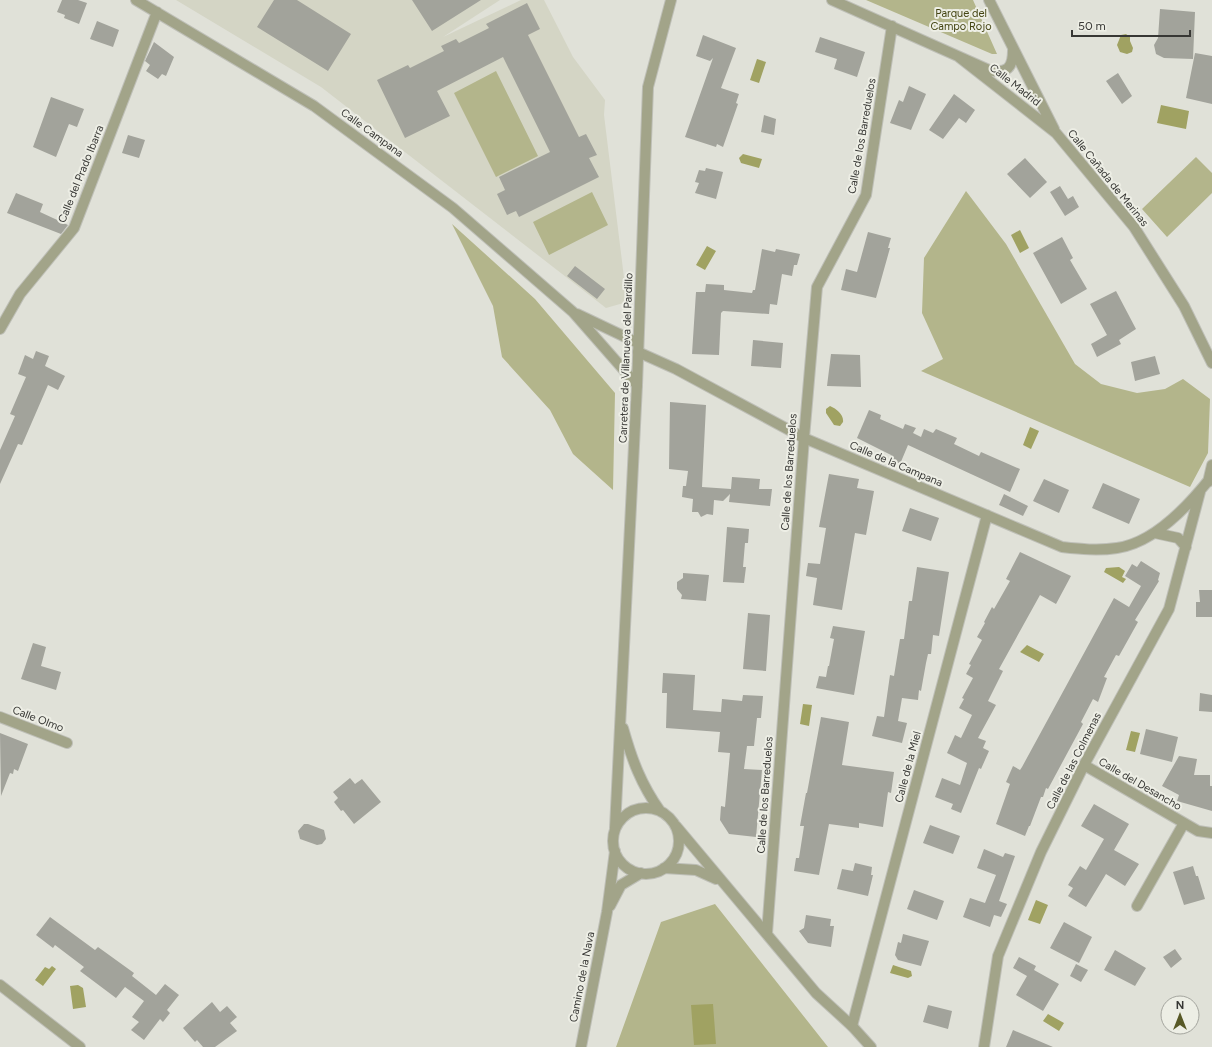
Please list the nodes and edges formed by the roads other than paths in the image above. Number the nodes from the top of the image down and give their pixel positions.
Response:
1 (136, 0) edge
2 (671, 0) edge
3 (832, 0) edge
4 (989, 0) edge
5 (157, 12) junction
6 (892, 26) junction
7 (1013, 50) junction
8 (959, 57) junction
9 (1056, 133) junction
10 (573, 312) junction
11 (0, 329) edge
12 (638, 348) junction
13 (1212, 363) edge
14 (637, 385) junction
15 (804, 438) junction
16 (1212, 465) edge
17 (1211, 479) edge
18 (1200, 492) junction
19 (987, 515) junction
20 (1155, 533) junction
21 (1186, 547) junction
22 (0, 717) edge
23 (621, 721) junction
24 (67, 743) dead end
25 (1084, 765) junction
26 (660, 811) junction
27 (1184, 823) junction
28 (676, 826) junction
29 (615, 828) junction
30 (1212, 833) edge
31 (615, 852) junction
32 (664, 868) junction
33 (641, 873) junction
34 (721, 882) junction
35 (1137, 906) dead end
36 (607, 912) junction
37 (766, 933) junction
38 (0, 985) edge
39 (852, 1026) junction
40 (80, 1047) edge
41 (581, 1047) edge
42 (871, 1047) edge
43 (984, 1047) edge

1 - 5 street, Calle Campana
2 - 12 street, Carretera de Villanueva del Pardillo
3 - 6 street, Calle Madrid
4 - 7 street
5 - 10 street, Calle Campana
5 - 11 street, Calle del Prado Ibarra
6 - 8 street, Calle Madrid
6 - 15 street, Calle de los Barreduelos
7 - 8 street, Calle Madrid
7 - 9 street
8 - 9 street, Calle Madrid
9 - 13 street, Calle Cañada de Merinas
10 - 12 street, Calle de la Campana
10 - 14 street
12 - 14 street, Carretera de Villanueva del Pardillo
12 - 15 street, Calle de la Campana
14 - 23 street, Carretera de Villanueva del Pardillo
15 - 19 street, Calle de la Campana
15 - 37 street, Calle de los Barreduelos
16 - 17 street, Calle de la Campana
17 - 18 street, Calle de la Campana
18 - 20 street, Calle de la Campana
18 - 21 street, Calle de las Colmenas
19 - 20 street, Calle de la Campana
19 - 39 street, Calle de la Miel
20 - 21 street
21 - 25 street, Calle de las Colmenas
22 - 24 street, Calle Olmo
23 - 26 street, Carretera de Villanueva del Pardillo
23 - 29 street, Carretera de Villanueva del Pardillo
25 - 27 street, Calle del Desancho
25 - 43 street, Calle de las Colmenas
26 - 28 street
26 - 29 street
27 - 30 street, Calle del Desancho
27 - 35 street, Calle del Desancho
28 - 32 street
28 - 34 street
29 - 31 street
31 - 33 street
31 - 36 street, Camino de la Nava
32 - 33 street
32 - 34 street
33 - 36 street, Camino de la Nava
34 - 37 street
36 - 41 street, Camino de la Nava
37 - 39 street
38 - 40 street
39 - 42 street

